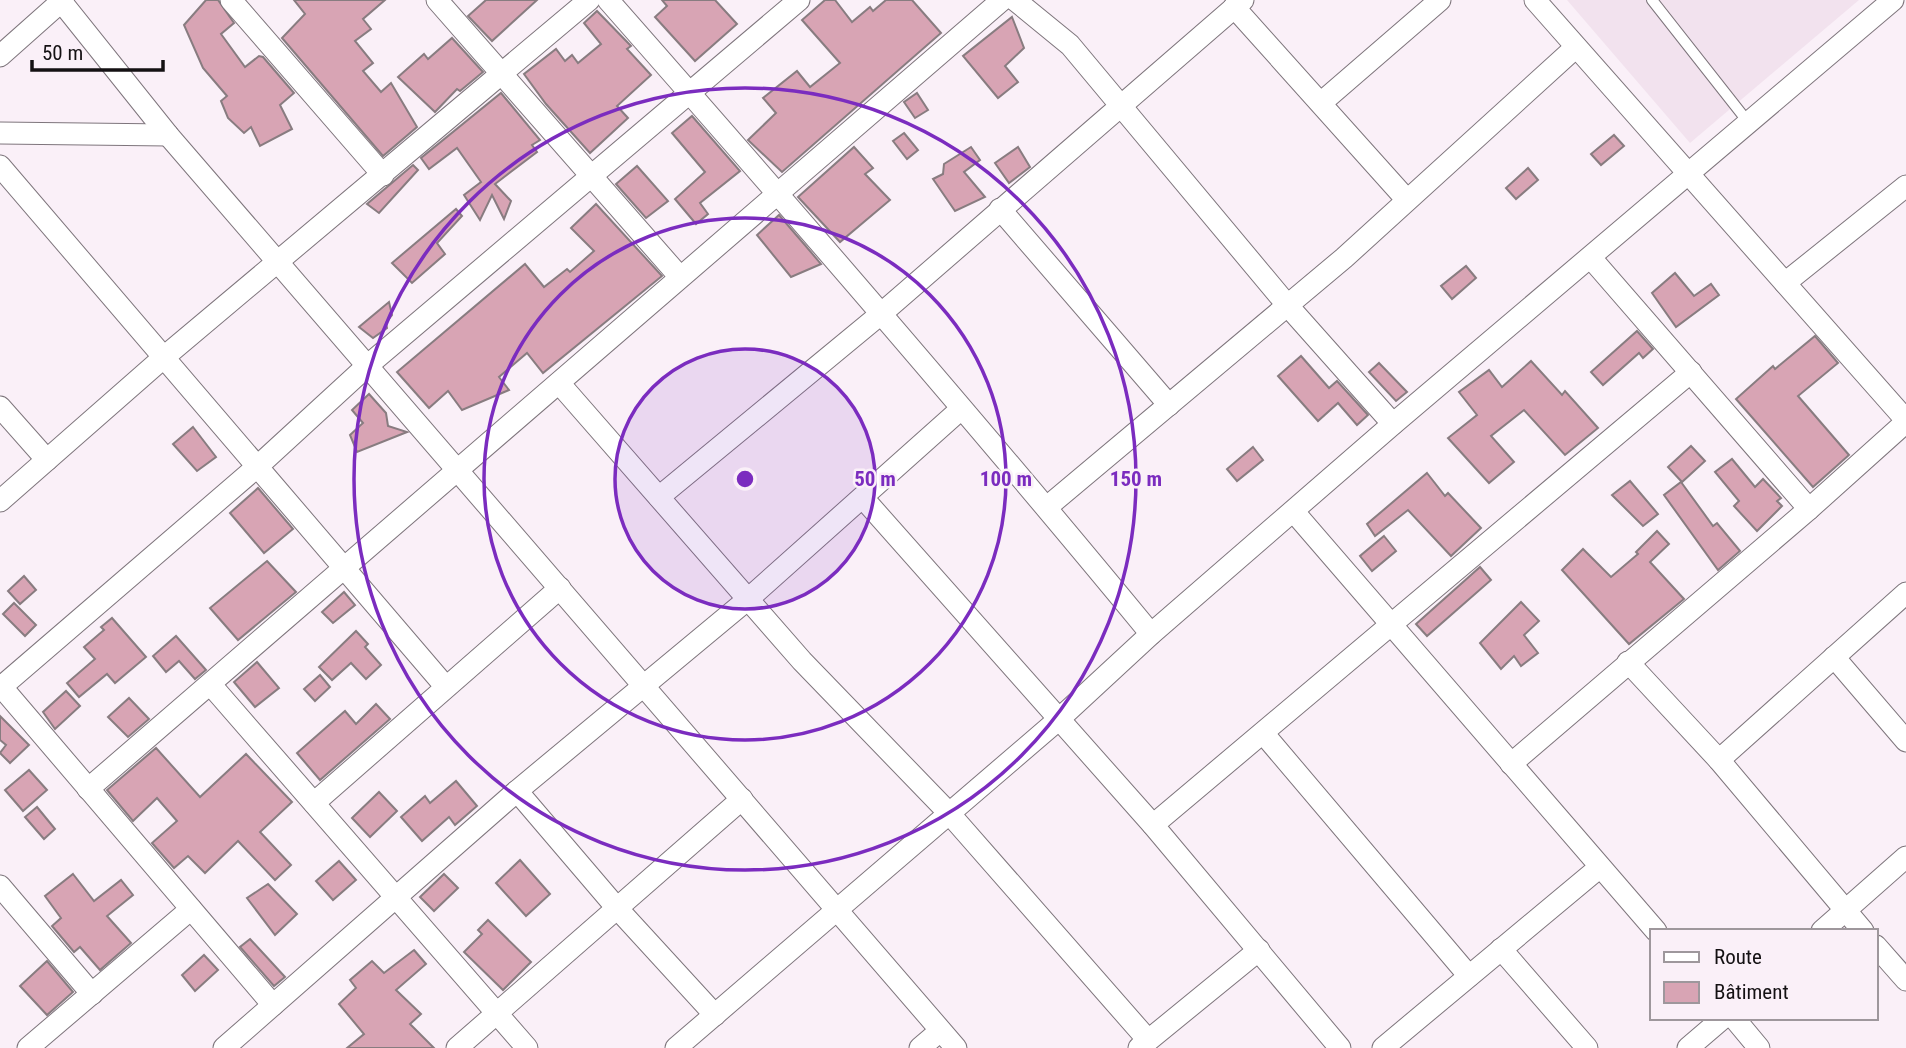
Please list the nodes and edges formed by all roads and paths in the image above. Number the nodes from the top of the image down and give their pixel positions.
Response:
1 (231, 0) edge
2 (437, 0) edge
3 (589, 0) edge
4 (608, 0) edge
5 (799, 0) edge
6 (1002, 0) edge
7 (1015, 0) edge
8 (1440, 0) edge
9 (1535, 0) edge
10 (1652, 0) edge
11 (1893, 0) edge
12 (62, 1) edge
13 (1239, 3) edge
14 (1576, 47) junction
15 (0, 56) edge
16 (502, 75) junction
17 (690, 94) junction
18 (1322, 102) junction
19 (1118, 106) junction
20 (1748, 122) junction
21 (0, 133) edge
22 (168, 135) junction
23 (0, 166) edge
24 (1688, 173) junction
25 (383, 176) junction
26 (592, 177) junction
27 (1906, 186) edge
28 (777, 194) junction
29 (1406, 200) junction
30 (1000, 209) junction
31 (1591, 258) junction
32 (278, 262) junction
33 (678, 276) junction
34 (1785, 283) junction
35 (1288, 306) junction
36 (882, 313) junction
37 (163, 358) junction
38 (367, 366) junction
39 (1691, 372) junction
40 (559, 383) junction
41 (1169, 405) junction
42 (0, 407) edge
43 (961, 409) junction
44 (1906, 421) edge
45 (1393, 424) junction
46 (47, 460) junction
47 (258, 466) junction
48 (458, 469) junction
49 (660, 498) junction
50 (863, 498) junction
51 (0, 501) edge
52 (1047, 507) junction
53 (1809, 509) junction
54 (1294, 512) junction
55 (344, 567) junction
56 (560, 588) junction
57 (1906, 593) edge
58 (747, 600) junction
59 (1390, 626) junction
60 (1151, 634) junction
61 (1834, 657) junction
62 (1628, 662) junction
63 (211, 685) junction
64 (445, 686) junction
65 (645, 686) junction
66 (1, 687) edge
67 (1058, 720) junction
68 (1902, 727) edge
69 (1263, 733) junction
70 (1719, 760) junction
71 (1511, 764) junction
72 (89, 789) junction
73 (517, 791) junction
74 (743, 799) junction
75 (314, 803) junction
76 (948, 812) junction
77 (1153, 825) junction
78 (1906, 857) edge
79 (1600, 867) junction
80 (0, 887) edge
81 (396, 897) junction
82 (616, 907) junction
83 (837, 908) junction
84 (191, 909) junction
85 (1845, 910) junction
86 (1654, 929) edge
87 (1824, 929) edge
88 (1861, 929) edge
89 (1878, 948) edge
90 (1501, 949) junction
91 (1259, 950) junction
92 (1469, 976) junction
93 (1906, 980) edge
94 (92, 994) junction
95 (274, 1006) junction
96 (497, 1013) junction
97 (715, 1015) junction
98 (1721, 1020) edge
99 (1736, 1020) edge
100 (940, 1031) junction
101 (1144, 1044) edge
102 (27, 1048) edge
103 (224, 1048) edge
104 (457, 1048) edge
105 (527, 1048) edge
106 (676, 1048) edge
107 (920, 1048) edge
108 (956, 1048) edge
109 (1340, 1048) edge
110 (1383, 1048) edge
111 (1587, 1048) edge
112 (1688, 1048) edge
113 (1759, 1048) edge

1 - 25 street
2 - 16 street
3 - 16 street
4 - 17 street
5 - 17 street
6 - 28 street
7 - 19 street
8 - 18 street
9 - 14 street
10 - 20 lane
11 - 20 street
12 - 15 street
12 - 22 street
13 - 18 street
13 - 19 street
14 - 24 street
14 - 29 street
16 - 25 street
16 - 26 street
17 - 26 street
17 - 28 street
18 - 29 street
19 - 30 street
19 - 35 street
20 - 24 street
21 - 22 street
22 - 32 street
23 - 37 street
24 - 31 street
24 - 34 street
25 - 32 street
26 - 33 street
26 - 38 street
27 - 34 street
28 - 33 street
28 - 36 street
29 - 35 street
30 - 36 street
30 - 41 street
31 - 39 street
31 - 45 street
32 - 37 street
32 - 38 street
33 - 40 street
34 - 44 street
35 - 41 street
35 - 45 street
36 - 43 street
36 - 49 street
37 - 46 street
37 - 47 street
38 - 47 street
38 - 48 street
39 - 53 street
39 - 59 street
40 - 48 street
40 - 49 street
41 - 52 street
42 - 46 street
43 - 50 street
43 - 52 street
44 - 53 street
45 - 54 street
46 - 51 street
47 - 55 street
47 - 66 street
48 - 55 street
48 - 56 street
49 - 58 street
50 - 58 street
50 - 67 street
52 - 60 street
53 - 62 street
54 - 59 street
54 - 60 street
55 - 63 street
55 - 64 street
56 - 64 street
56 - 65 street
57 - 61 street
58 - 65 street
58 - 76 street
59 - 69 street
59 - 71 street
60 - 67 street
61 - 68 street
61 - 70 street
62 - 70 street
62 - 71 street
63 - 72 street
63 - 75 street
64 - 75 street
65 - 73 street
65 - 74 street
66 - 72 street
67 - 76 street
67 - 77 street
69 - 77 street
69 - 92 street
70 - 85 street
71 - 79 street
72 - 84 street
73 - 81 street
73 - 82 street
74 - 82 street
74 - 83 street
75 - 81 street
76 - 83 street
76 - 101 street
77 - 91 street
78 - 85 street
79 - 86 street
79 - 90 street
80 - 94 street
81 - 95 street
81 - 96 street
82 - 96 street
82 - 97 street
83 - 97 street
83 - 100 street
84 - 94 street
84 - 95 street
85 - 87 street
85 - 88 street
89 - 93 street
90 - 92 street
90 - 111 street
91 - 101 street
91 - 109 street
92 - 110 street
94 - 102 street
95 - 103 street
96 - 104 street
96 - 105 street
97 - 106 street
98 - 112 street
99 - 113 street
100 - 107 street
100 - 108 street

